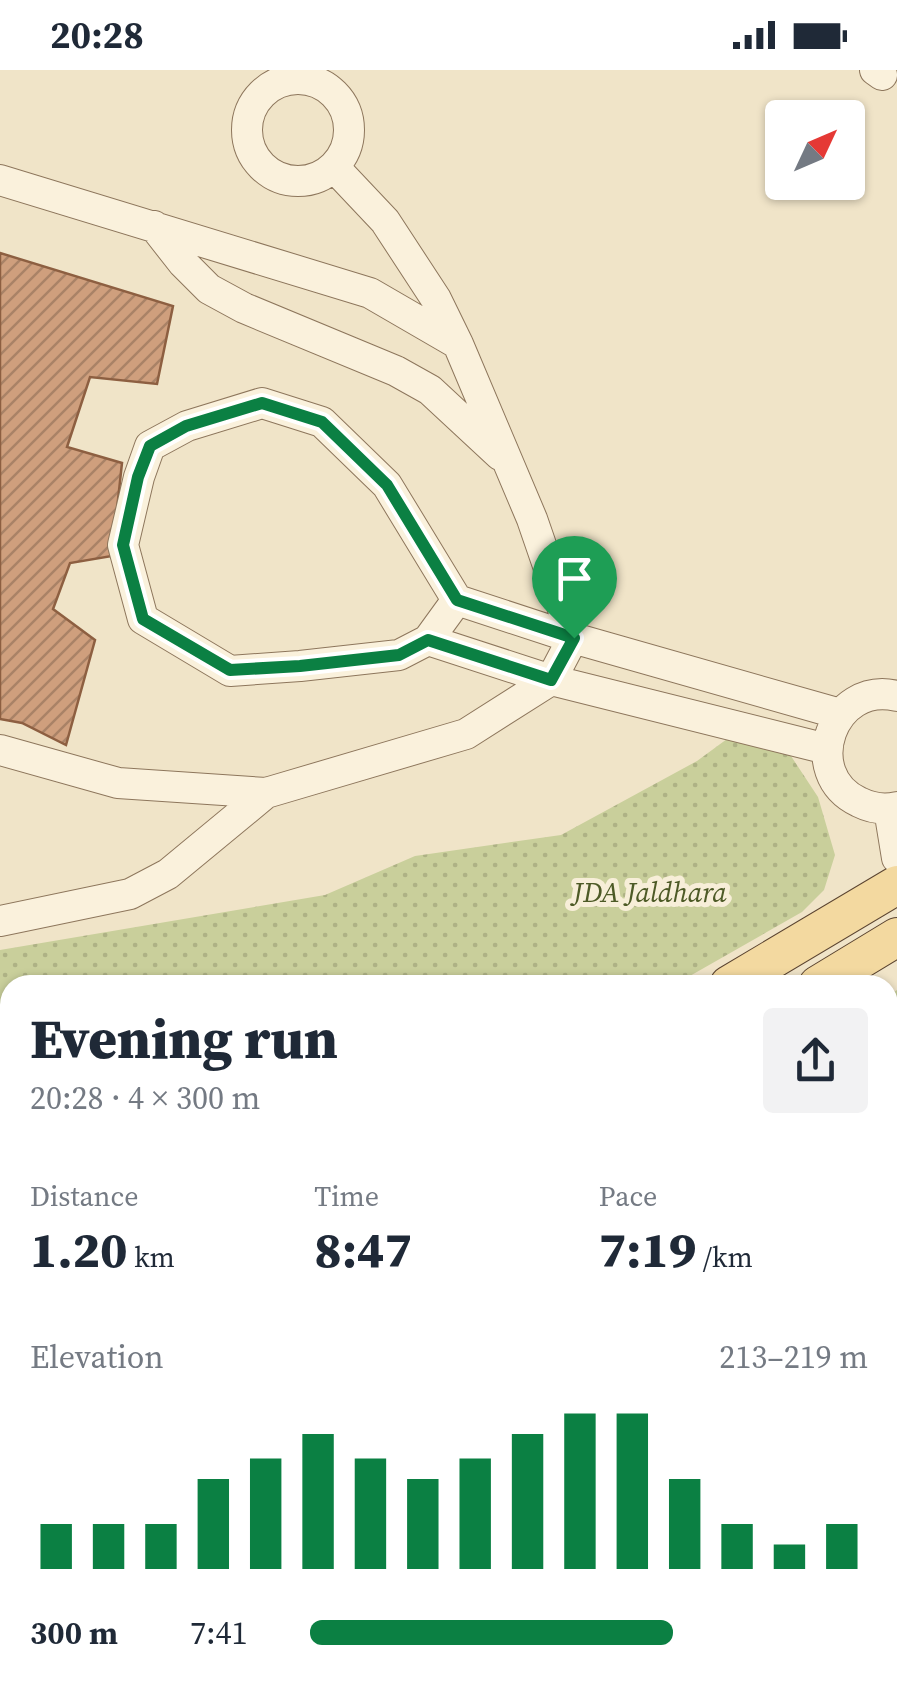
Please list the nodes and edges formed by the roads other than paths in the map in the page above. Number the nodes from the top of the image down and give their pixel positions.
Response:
1 (291, 74) edge
2 (334, 167) junction
3 (0, 180) edge
4 (154, 226) junction
5 (458, 344) junction
6 (508, 462) junction
7 (457, 600) junction
8 (574, 638) junction
9 (428, 640) junction
10 (551, 680) junction
11 (895, 692) edge
12 (840, 714) junction
13 (827, 749) junction
14 (0, 750) edge
15 (266, 793) junction
16 (893, 808) edge
17 (897, 858) edge
18 (897, 885) edge
19 (0, 920) edge
20 (897, 937) edge
21 (746, 975) edge
22 (834, 975) edge

1 - 2 street
1 - 2 street
2 - 5 street
3 - 4 street
4 - 5 street
4 - 6 street
5 - 6 street
6 - 8 street
7 - 8 street
7 - 9 street
7 - 9 street
8 - 10 street
8 - 12 street
9 - 10 street
10 - 13 street
10 - 15 street
11 - 12 street
12 - 13 street
13 - 16 street
14 - 15 street
15 - 19 street
16 - 17 street
18 - 21 main road
20 - 22 main road

